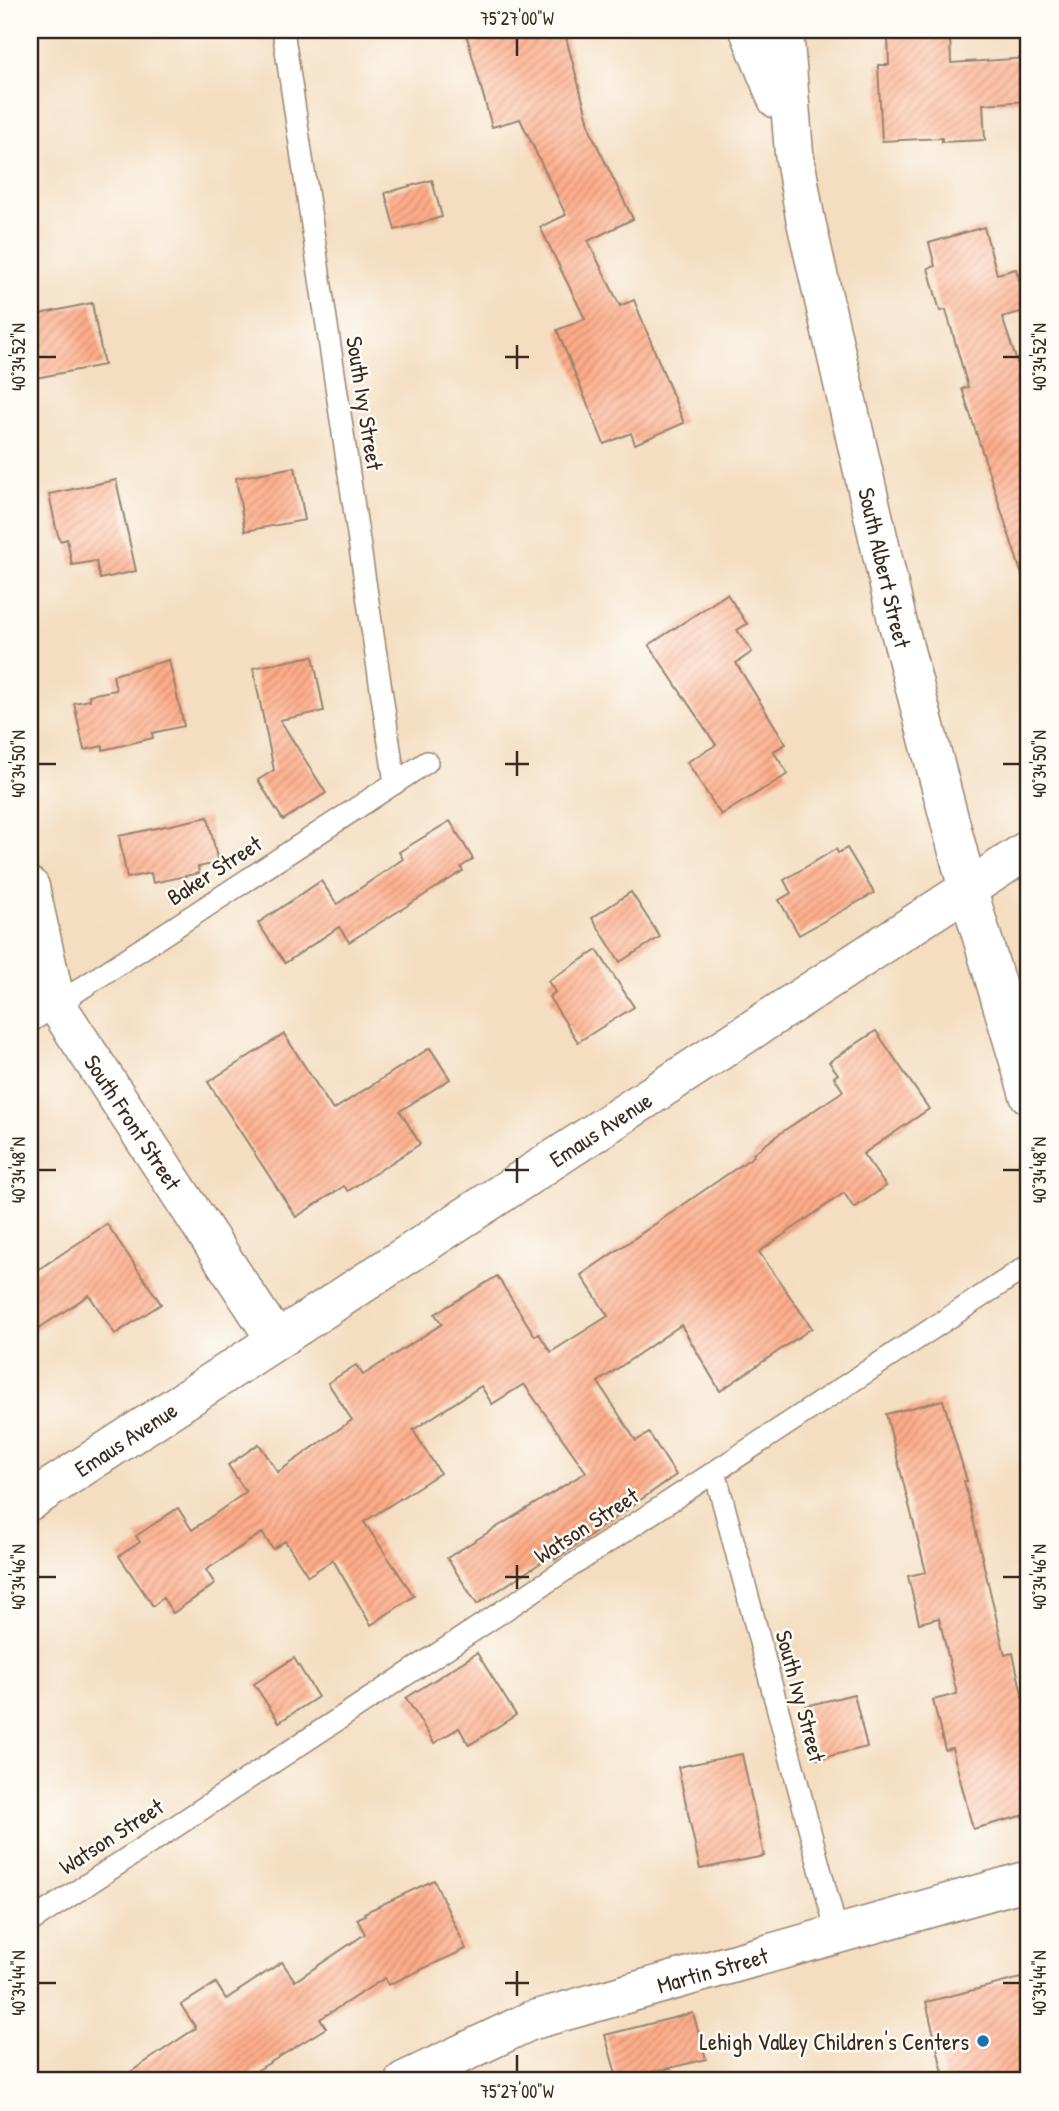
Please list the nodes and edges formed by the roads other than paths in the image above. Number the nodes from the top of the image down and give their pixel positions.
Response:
1 (284, 30) edge
2 (749, 30) edge
3 (784, 30) edge
4 (794, 153) junction
5 (427, 762) dead end
6 (395, 783) junction
7 (1029, 849) edge
8 (30, 887) edge
9 (968, 890) junction
10 (43, 1013) edge
11 (1029, 1095) edge
12 (1029, 1265) edge
13 (276, 1340) junction
14 (715, 1472) junction
15 (30, 1502) edge
16 (1029, 1880) edge
17 (30, 1922) edge
18 (837, 1933) junction
19 (404, 2081) edge

1 - 6 lane, South Ivy Street
2 - 4 street
3 - 4 street, South Albert Street
4 - 9 street, South Albert Street
5 - 6 lane, Baker Street
6 - 10 lane, Baker Street
7 - 9 street, Emaus Avenue
8 - 10 street, South Front Street
9 - 11 street, South Albert Street
9 - 13 street, Emaus Avenue
10 - 13 street, South Front Street
12 - 14 lane, Watson Street
13 - 15 street, Emaus Avenue
14 - 17 lane, Watson Street
14 - 18 lane, South Ivy Street
16 - 18 street, Martin Street
18 - 19 street, Martin Street

